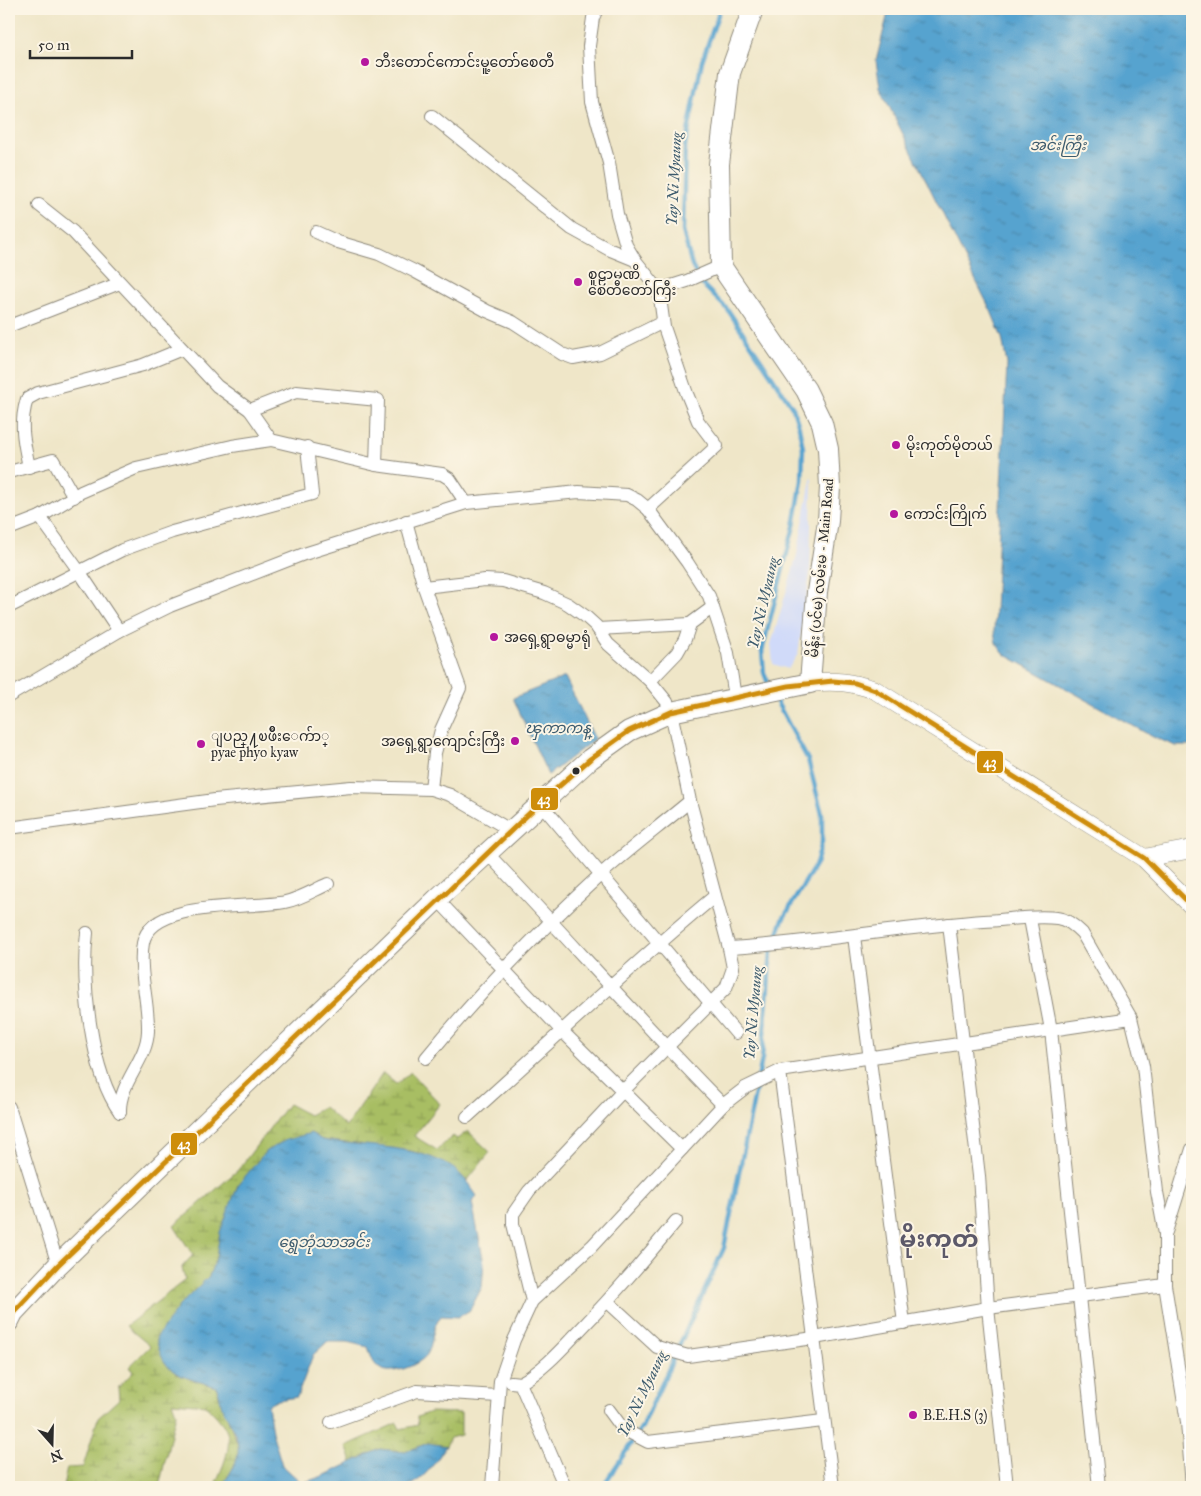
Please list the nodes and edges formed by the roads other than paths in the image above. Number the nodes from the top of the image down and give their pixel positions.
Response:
1 (597, 9) edge
2 (753, 9) edge
3 (432, 116) dead end
4 (39, 205) dead end
5 (316, 232) dead end
6 (635, 260) junction
7 (712, 270) junction
8 (120, 283) junction
9 (659, 290) junction
10 (663, 322) junction
11 (9, 326) edge
12 (182, 349) junction
13 (250, 410) junction
14 (272, 440) junction
15 (307, 447) junction
16 (376, 465) junction
17 (29, 467) junction
18 (9, 472) edge
19 (74, 497) junction
20 (466, 503) junction
21 (648, 509) junction
22 (40, 517) junction
23 (406, 521) junction
24 (9, 529) edge
25 (79, 571) junction
26 (424, 587) junction
27 (713, 607) junction
28 (9, 608) edge
29 (690, 624) junction
30 (598, 629) junction
31 (119, 631) junction
32 (650, 681) junction
33 (810, 684) junction
34 (9, 696) edge
35 (744, 696) junction
36 (671, 712) junction
37 (431, 789) junction
38 (690, 801) junction
39 (540, 803) junction
40 (9, 828) edge
41 (510, 830) junction
42 (1192, 849) edge
43 (487, 853) junction
44 (1144, 858) junction
45 (600, 876) junction
46 (328, 884) dead end
47 (715, 896) junction
48 (437, 899) junction
49 (1192, 906) edge
50 (1030, 918) junction
51 (552, 921) junction
52 (948, 924) junction
53 (87, 933) dead end
54 (854, 936) junction
55 (658, 943) junction
56 (729, 948) junction
57 (504, 969) junction
58 (610, 988) junction
59 (710, 1003) junction
60 (1131, 1018) junction
61 (1051, 1030) junction
62 (563, 1032) junction
63 (736, 1034) dead end
64 (964, 1042) junction
65 (667, 1048) junction
66 (871, 1056) junction
67 (426, 1058) dead end
68 (780, 1071) junction
69 (622, 1092) junction
70 (723, 1105) junction
71 (9, 1109) edge
72 (467, 1116) dead end
73 (682, 1149) junction
74 (1192, 1149) edge
75 (676, 1221) dead end
76 (1165, 1234) junction
77 (58, 1265) junction
78 (1165, 1285) junction
79 (1080, 1295) junction
80 (532, 1301) junction
81 (608, 1302) junction
82 (988, 1308) junction
83 (10, 1315) edge
84 (904, 1323) junction
85 (814, 1338) junction
86 (500, 1381) junction
87 (520, 1382) junction
88 (498, 1396) junction
89 (608, 1410) dead end
90 (823, 1421) junction
91 (1190, 1421) edge
92 (331, 1422) dead end
93 (492, 1487) edge
94 (565, 1487) edge
95 (832, 1487) edge
96 (1007, 1487) edge
97 (1099, 1487) edge
98 (1192, 1487) edge

1 - 6 street
2 - 7 main road
3 - 6 street
4 - 8 street
5 - 10 street
6 - 9 street
7 - 9 street
7 - 33 main road, မိန်း (ပင်မ) လမ်းမ - Main Road
8 - 11 street
8 - 12 street
9 - 10 street
10 - 21 street
12 - 13 street
12 - 17 street
13 - 14 street
13 - 16 street
14 - 15 street
14 - 19 street
15 - 16 street
15 - 25 street
16 - 20 street
17 - 18 street
17 - 19 street
19 - 22 street
20 - 21 street
20 - 23 street
21 - 27 street
22 - 24 street
22 - 25 street
23 - 26 street
23 - 31 street
25 - 28 street
25 - 31 street
26 - 30 street
26 - 37 street
27 - 29 street
27 - 35 street
29 - 30 street
29 - 32 street
30 - 32 street
31 - 34 street
32 - 36 street
33 - 35 main road
33 - 44 main road
35 - 36 main road
36 - 38 street
36 - 39 main road
37 - 40 street
37 - 41 street
38 - 45 street
38 - 47 street
39 - 41 main road
39 - 45 street
41 - 43 main road
42 - 44 main road
43 - 48 main road
43 - 51 street
44 - 49 main road
45 - 51 street
45 - 55 street
46 - 53 street
47 - 55 street
47 - 56 street
48 - 57 street
48 - 77 main road
50 - 52 street
50 - 60 street
50 - 61 street
51 - 57 street
51 - 58 street
52 - 54 street
52 - 64 street
54 - 56 street
54 - 66 street
55 - 58 street
55 - 59 street
56 - 59 street
57 - 62 street
57 - 67 street
58 - 62 street
58 - 65 street
59 - 63 street
59 - 65 street
60 - 61 street
60 - 76 street
61 - 64 street
61 - 79 street
62 - 69 street
62 - 72 street
64 - 66 street
64 - 82 street
65 - 69 street
65 - 70 street
66 - 68 street
66 - 84 street
68 - 70 street
68 - 85 street
69 - 73 street
69 - 80 street
70 - 73 street
71 - 77 street
73 - 80 street
74 - 76 street
75 - 81 street
76 - 78 street
77 - 83 main road
78 - 79 street
78 - 91 street
79 - 82 street
79 - 97 street
80 - 86 street
81 - 85 street
81 - 87 street
82 - 84 street
82 - 96 street
84 - 85 street
85 - 90 street
86 - 87 street
86 - 88 street
87 - 94 street
88 - 92 street
88 - 93 street
89 - 90 street
90 - 95 street
91 - 98 street

